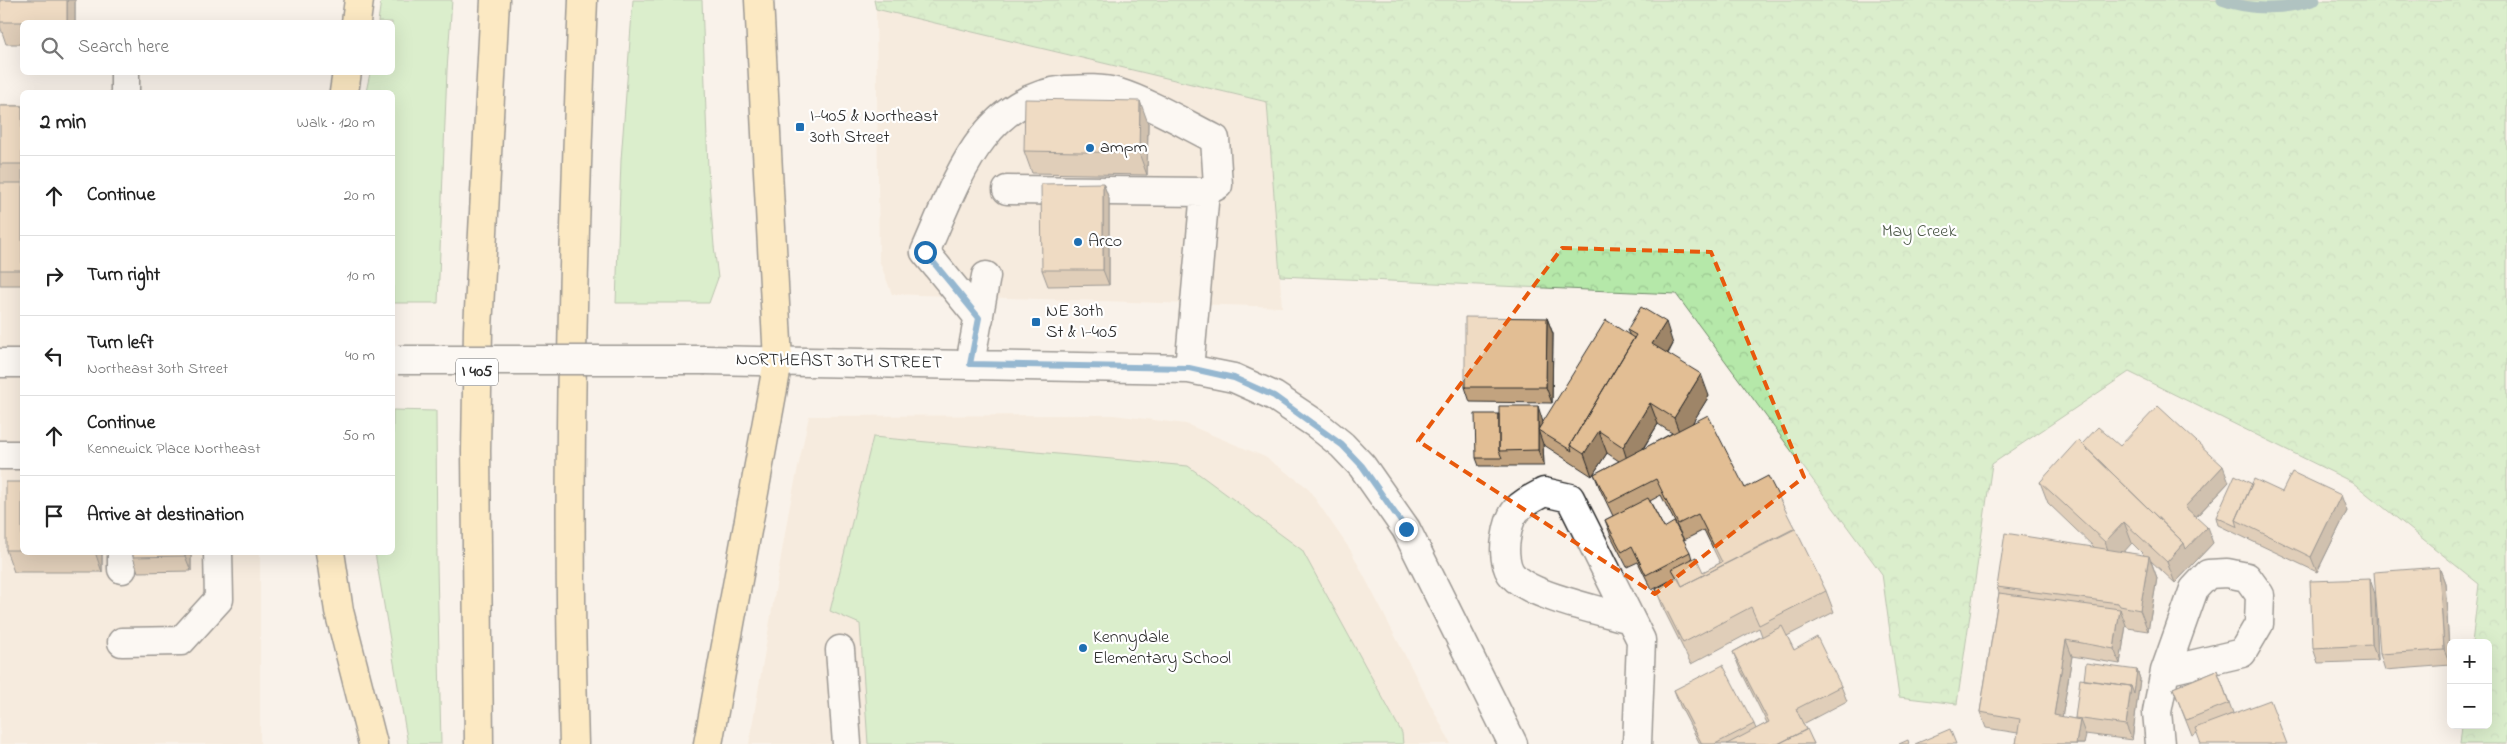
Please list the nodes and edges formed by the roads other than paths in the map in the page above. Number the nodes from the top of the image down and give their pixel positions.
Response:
1 (359, 0) edge
2 (495, 0) edge
3 (583, 0) edge
4 (758, 0) edge
5 (356, 20) edge
6 (125, 75) edge
7 (347, 75) edge
8 (125, 90) edge
9 (344, 90) edge
10 (1007, 190) dead end
11 (1205, 192) junction
12 (986, 276) dead end
13 (979, 318) junction
14 (395, 360) edge
15 (778, 361) junction
16 (0, 363) edge
17 (20, 363) edge
18 (970, 364) junction
19 (1189, 368) junction
20 (0, 455) edge
21 (20, 455) edge
22 (218, 555) edge
23 (330, 555) edge
24 (1630, 619) junction
25 (122, 642) dead end
26 (840, 650) dead end
27 (2164, 671) dead end
28 (373, 744) edge
29 (479, 744) edge
30 (574, 744) edge
31 (708, 744) edge
32 (847, 744) edge
33 (1513, 744) edge
34 (1637, 744) edge
35 (2160, 744) edge

1 - 5 highway
2 - 29 highway, I 405
3 - 30 highway
4 - 15 highway
6 - 8 street
7 - 9 highway
10 - 11 street
11 - 13 street
11 - 19 street
12 - 13 street
13 - 18 street
14 - 15 street, NORTHEAST 30TH STREET, bridge
15 - 18 street, NORTHEAST 30TH STREET
15 - 31 highway
16 - 17 street
18 - 19 street, NORTHEAST 30TH STREET
19 - 33 street, NORTHEAST 30TH STREET
20 - 21 street
22 - 25 street
23 - 28 highway
24 - 24 street
24 - 34 street
26 - 32 street
27 - 35 street

